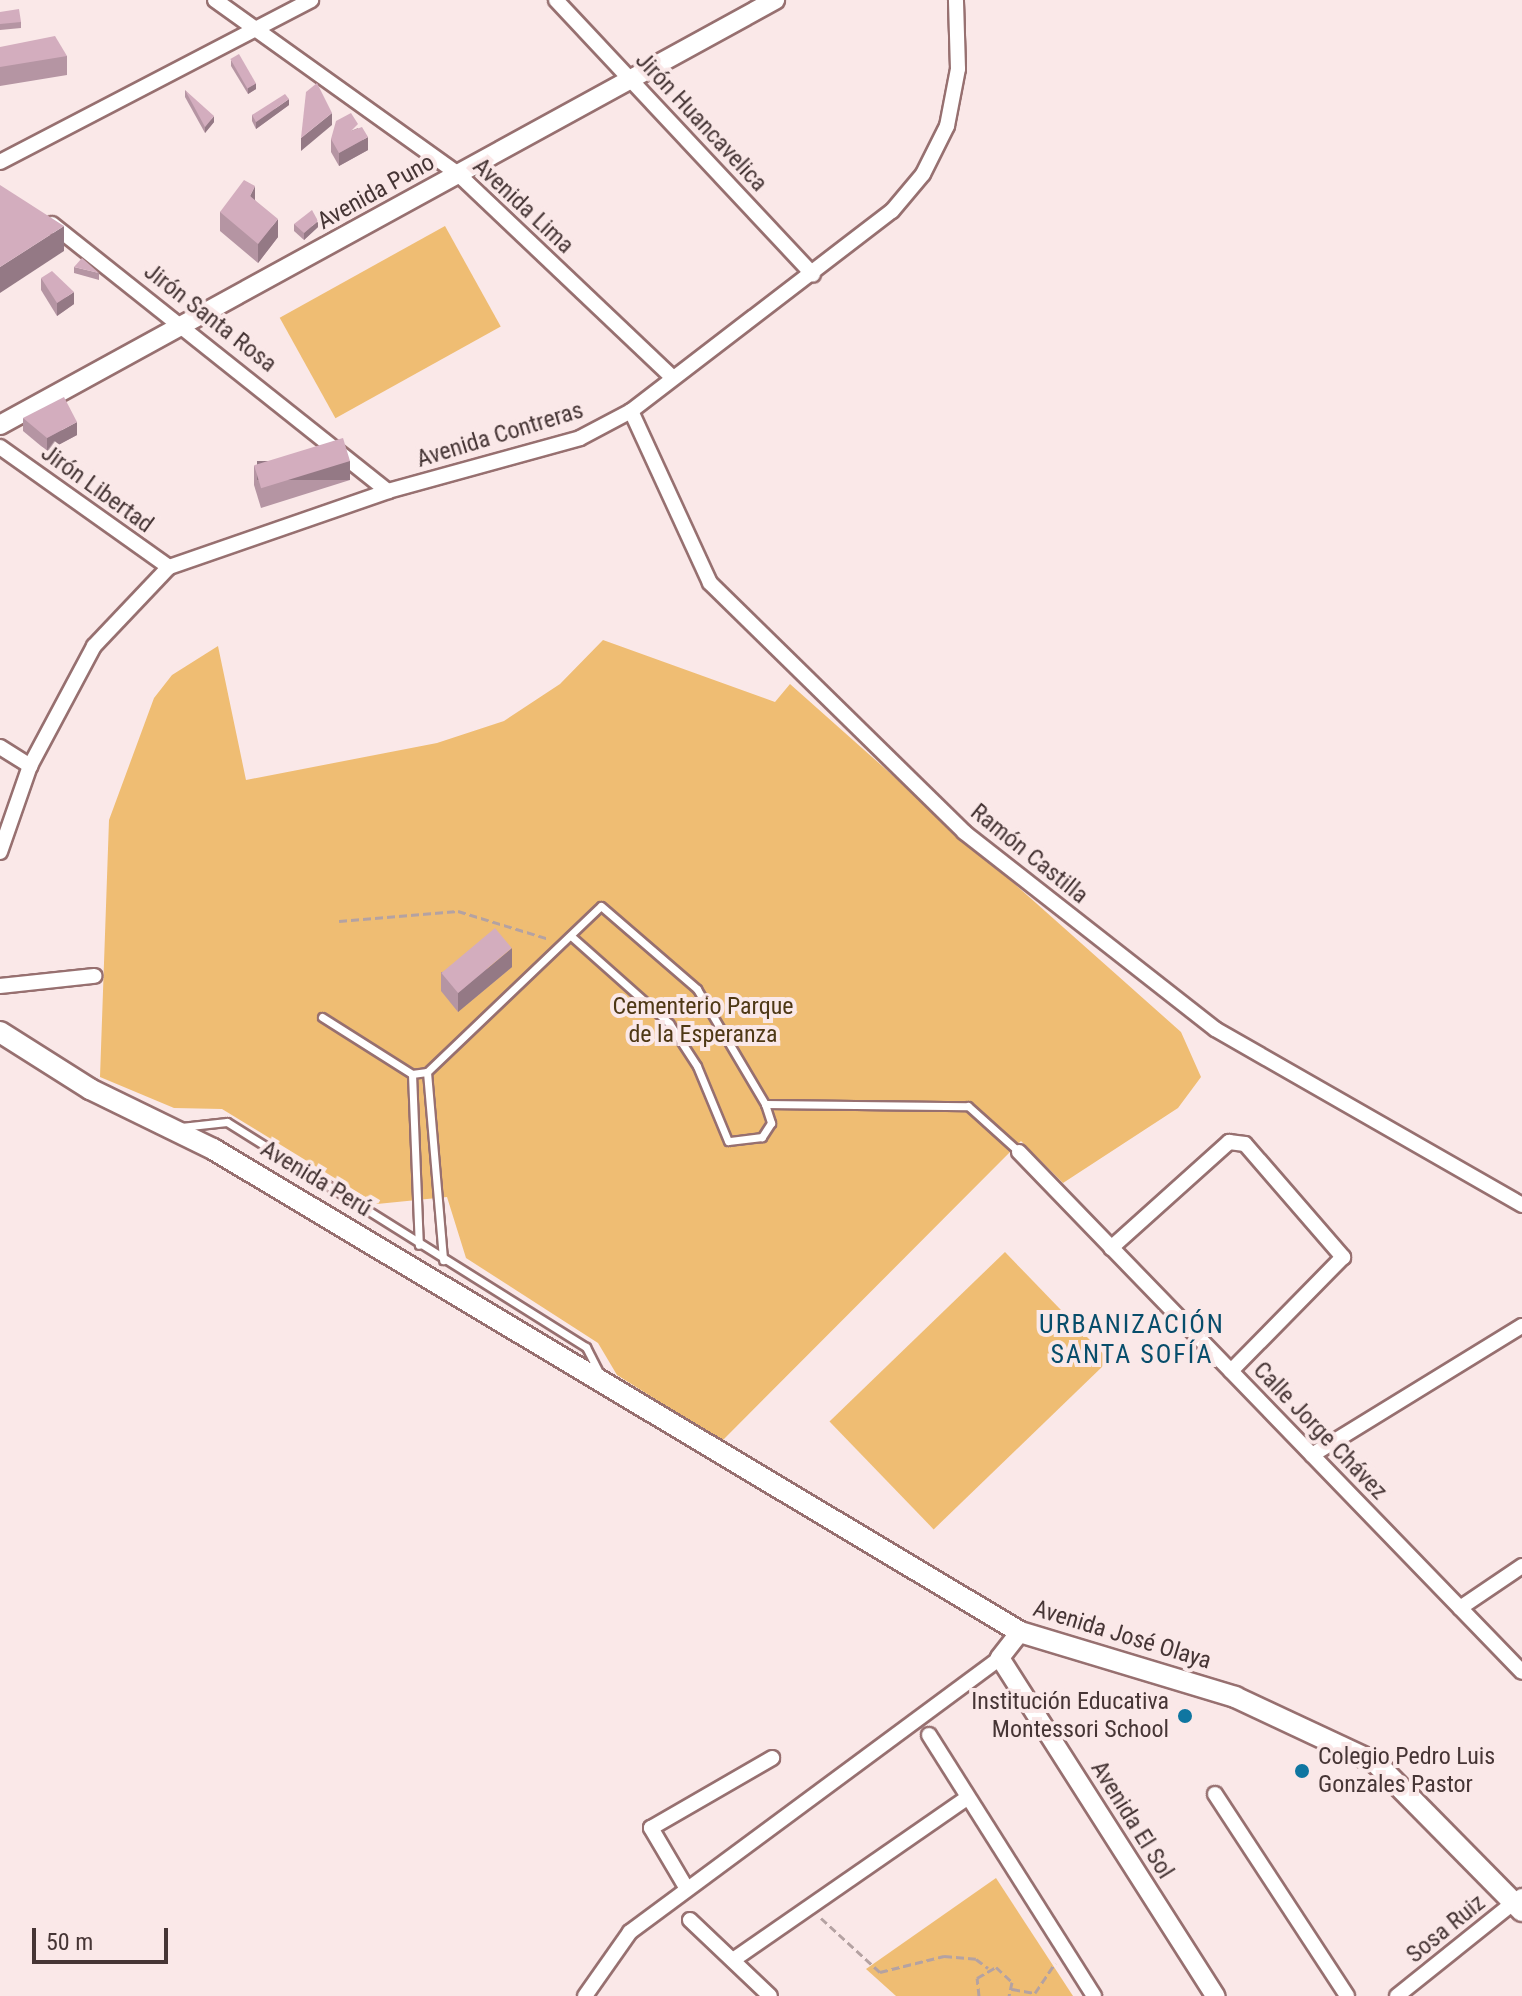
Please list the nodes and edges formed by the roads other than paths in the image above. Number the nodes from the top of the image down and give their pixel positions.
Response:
1 (215, 0) edge
2 (311, 0) edge
3 (556, 0) edge
4 (775, 0) edge
5 (956, 0) edge
6 (256, 29) junction
7 (631, 79) junction
8 (0, 162) edge
9 (458, 174) junction
10 (37, 214) edge
11 (813, 275) junction
12 (185, 323) junction
13 (671, 376) junction
14 (631, 411) junction
15 (0, 425) edge
16 (0, 447) edge
17 (388, 491) junction
18 (169, 567) junction
19 (0, 747) edge
20 (30, 766) junction
21 (0, 852) edge
22 (572, 937) junction
23 (94, 976) dead end
24 (0, 986) edge
25 (322, 1017) dead end
26 (0, 1032) edge
27 (427, 1072) junction
28 (412, 1074) junction
29 (765, 1104) junction
30 (173, 1128) junction
31 (1019, 1152) joint
32 (1522, 1205) edge
33 (419, 1245) junction
34 (1111, 1248) junction
35 (443, 1260) junction
36 (1522, 1326) edge
37 (1231, 1371) junction
38 (602, 1378) junction
39 (1312, 1455) junction
40 (1522, 1566) edge
41 (1460, 1608) junction
42 (1020, 1632) junction
43 (1000, 1658) junction
44 (1522, 1672) edge
45 (929, 1735) dead end
46 (772, 1758) dead end
47 (1215, 1794) dead end
48 (967, 1798) junction
49 (687, 1889) junction
50 (1520, 1903) edge
51 (690, 1920) dead end
52 (733, 1960) junction
53 (585, 1996) edge
54 (770, 1996) edge
55 (1094, 1996) edge
56 (1215, 1996) edge
57 (1347, 1996) edge
58 (1397, 1996) edge

1 - 6 street, Avenida Lima
2 - 6 street
3 - 7 street, Jirón Huancavelica
4 - 7 street, Avenida Puno
5 - 11 street, Avenida Contreras
6 - 8 street
6 - 9 street, Avenida Lima
7 - 9 street, Avenida Puno
7 - 11 street, Jirón Huancavelica
9 - 12 street, Avenida Puno
9 - 13 street, Avenida Lima
10 - 12 street, Jirón Santa Rosa
11 - 13 street, Avenida Contreras
12 - 15 street, Avenida Puno
12 - 17 street, Jirón Santa Rosa
13 - 14 street, Avenida Contreras
14 - 17 street, Avenida Contreras
14 - 32 street, Ramón Castilla
16 - 18 street, Jirón Libertad
17 - 18 street, Avenida Contreras
18 - 20 street, Avenida Contreras
19 - 20 street
20 - 21 street, Avenida Contreras
22 - 27 lane
22 - 29 lane
22 - 29 lane
23 - 24 street
25 - 28 lane
26 - 30 main road, Avenida Perú
27 - 28 lane
27 - 35 lane
28 - 33 lane
29 - 31 lane
30 - 33 lane
30 - 38 main road, Avenida Perú
31 - 34 street, Calle Jorge Chávez
33 - 35 lane
34 - 37 street, Calle Jorge Chávez
34 - 37 street
35 - 38 lane
36 - 39 street
37 - 39 street, Calle Jorge Chávez
38 - 42 main road, Avenida José Olaya
39 - 41 street, Calle Jorge Chávez
40 - 41 street
41 - 44 street, Calle Jorge Chávez
42 - 43 street
42 - 50 main road, Avenida José Olaya
43 - 49 street
43 - 56 street, Avenida El Sol
45 - 48 street
46 - 49 street
47 - 57 street
48 - 52 street
48 - 55 street
49 - 53 street
50 - 58 street, Sosa Ruiz
51 - 52 street
52 - 54 street

